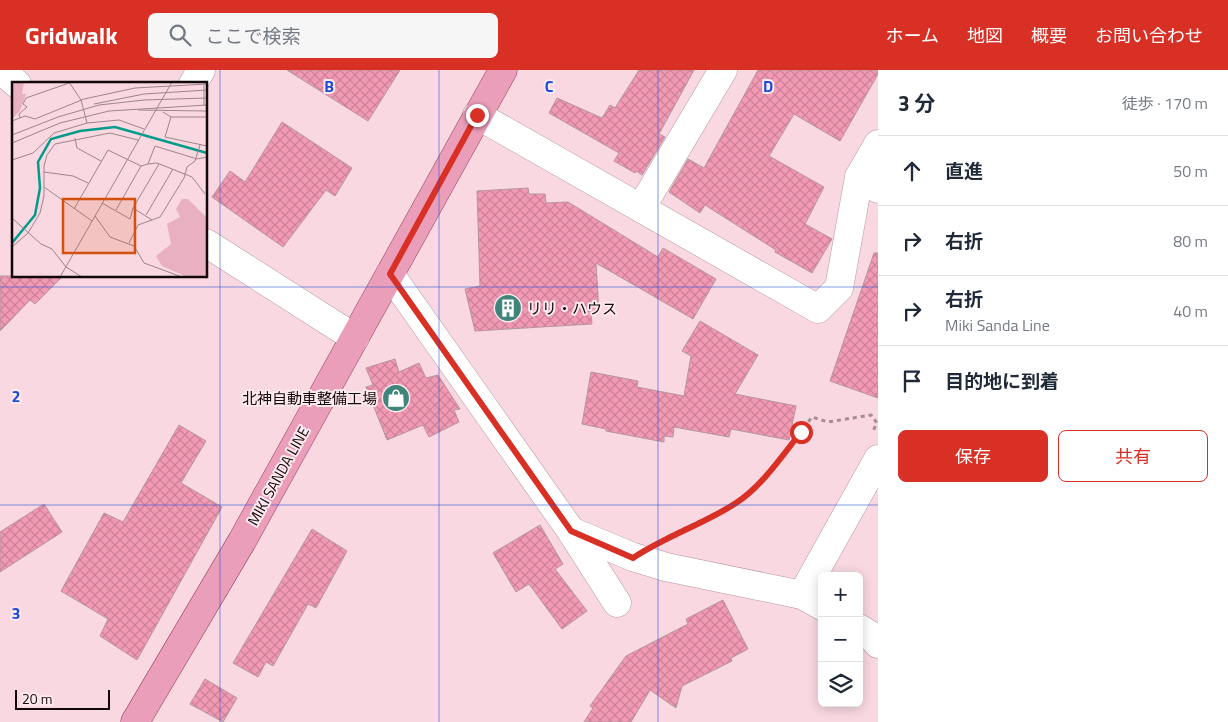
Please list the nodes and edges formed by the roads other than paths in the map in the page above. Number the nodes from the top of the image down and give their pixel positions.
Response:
1 (1, 70) edge
2 (201, 70) edge
3 (503, 70) edge
4 (723, 70) edge
5 (15, 82) edge
6 (194, 82) edge
7 (477, 115) junction
8 (878, 144) edge
9 (868, 183) edge
10 (641, 208) junction
11 (208, 244) edge
12 (390, 274) junction
13 (355, 338) junction
14 (878, 459) edge
15 (571, 531) junction
16 (812, 601) edge
17 (617, 603) dead end
18 (863, 631) edge
19 (878, 644) edge
20 (135, 722) edge

1 - 5 street
2 - 6 street
3 - 7 main road, MIKI SANDA LINE
4 - 10 street
7 - 10 street
7 - 12 main road, MIKI SANDA LINE
8 - 9 street
9 - 10 street
11 - 13 street
12 - 13 main road, MIKI SANDA LINE
12 - 15 street
13 - 20 main road, MIKI SANDA LINE
14 - 16 street
15 - 16 street
15 - 17 street
18 - 19 street

